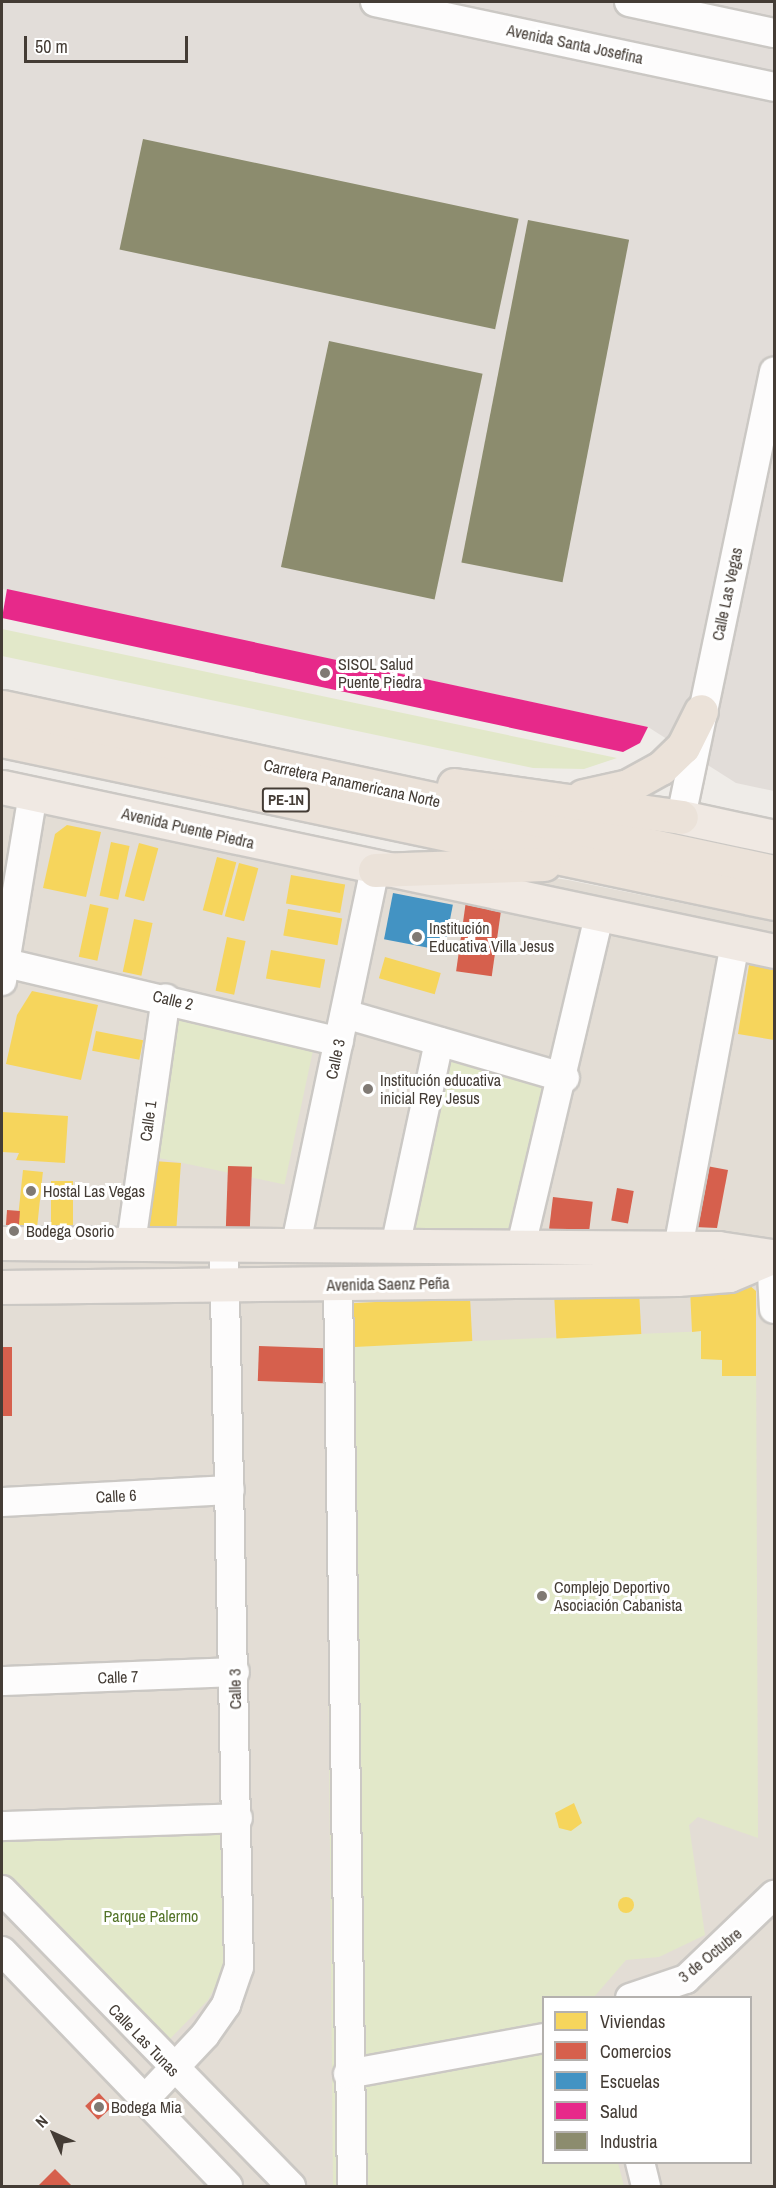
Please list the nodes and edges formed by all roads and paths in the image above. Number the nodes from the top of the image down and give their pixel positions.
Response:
1 (375, 2) edge
2 (629, 2) edge
3 (774, 33) edge
4 (774, 87) edge
5 (774, 372) edge
6 (2, 706) edge
7 (701, 711) junction
8 (2, 740) edge
9 (282, 769) junction
10 (2, 787) edge
11 (33, 794) junction
12 (552, 798) junction
13 (681, 817) junction
14 (774, 837) edge
15 (570, 860) junction
16 (375, 870) junction
17 (774, 872) edge
18 (774, 903) edge
19 (599, 916) junction
20 (735, 944) junction
21 (774, 951) edge
22 (4, 972) edge
23 (166, 998) junction
24 (345, 1014) junction
25 (339, 1042) junction
26 (439, 1042) junction
27 (565, 1078) junction
28 (2, 1243) edge
29 (130, 1243) junction
30 (224, 1246) junction
31 (521, 1246) junction
32 (395, 1247) junction
33 (295, 1248) junction
34 (678, 1248) junction
35 (773, 1256) edge
36 (338, 1285) junction
37 (2, 1287) edge
38 (225, 1288) junction
39 (774, 1309) edge
40 (230, 1490) junction
41 (2, 1502) edge
42 (235, 1672) junction
43 (2, 1681) edge
44 (238, 1818) junction
45 (2, 1826) edge
46 (2, 1890) edge
47 (774, 1894) edge
48 (2, 1951) edge
49 (635, 1996) edge
50 (542, 2038) edge
51 (172, 2070) junction
52 (348, 2074) junction
53 (144, 2100) junction
54 (640, 2164) edge
55 (228, 2187) edge
56 (291, 2187) edge
57 (352, 2187) edge
58 (646, 2187) edge

1 - 4 street, Avenida Santa Josefina
2 - 3 street
5 - 7 street, Calle Las Vegas
6 - 9 highway, Carretera Panamericana Norte / PE-1N
7 - 12 highway
7 - 13 street, Calle Las Vegas
8 - 15 highway, Carretera Panamericana Norte / PE-1N
9 - 12 highway
9 - 17 highway, Carretera Panamericana Norte / PE-1N
10 - 11 main road, Avenida Puente Piedra
11 - 16 main road, Avenida Puente Piedra
11 - 22 street
12 - 13 highway
13 - 14 main road
15 - 16 highway
15 - 18 highway, Carretera Panamericana Norte / PE-1N
16 - 19 main road, Avenida Puente Piedra
16 - 24 street, Calle 3
19 - 20 main road, Avenida Puente Piedra
19 - 27 street
20 - 21 main road, Avenida Puente Piedra
20 - 34 street
22 - 23 street, Calle 2
23 - 25 street, Calle 2
23 - 29 street, Calle 1
24 - 25 street, Calle 3
24 - 26 street
25 - 33 street, Calle 3
26 - 27 street
26 - 32 street
27 - 31 street
28 - 29 main road
29 - 30 main road
30 - 33 main road
30 - 38 street, Calle 3
31 - 32 main road
31 - 34 main road
32 - 33 main road
34 - 35 main road
35 - 36 main road, Avenida Saenz Peña
35 - 39 street
36 - 38 main road, Avenida Saenz Peña
36 - 52 street
37 - 38 main road, Avenida Saenz Peña
38 - 40 street, Calle 3
40 - 41 street, Calle 6
40 - 42 street, Calle 3
42 - 43 street, Calle 7
42 - 44 street, Calle 3
44 - 45 street
44 - 51 street, Calle 3
46 - 51 street, Calle Las Tunas
47 - 49 street, 3 de Octubre
48 - 53 street
50 - 52 street
51 - 53 street, Calle 3
51 - 56 street, Calle Las Tunas
52 - 57 street
53 - 55 street
54 - 58 street

